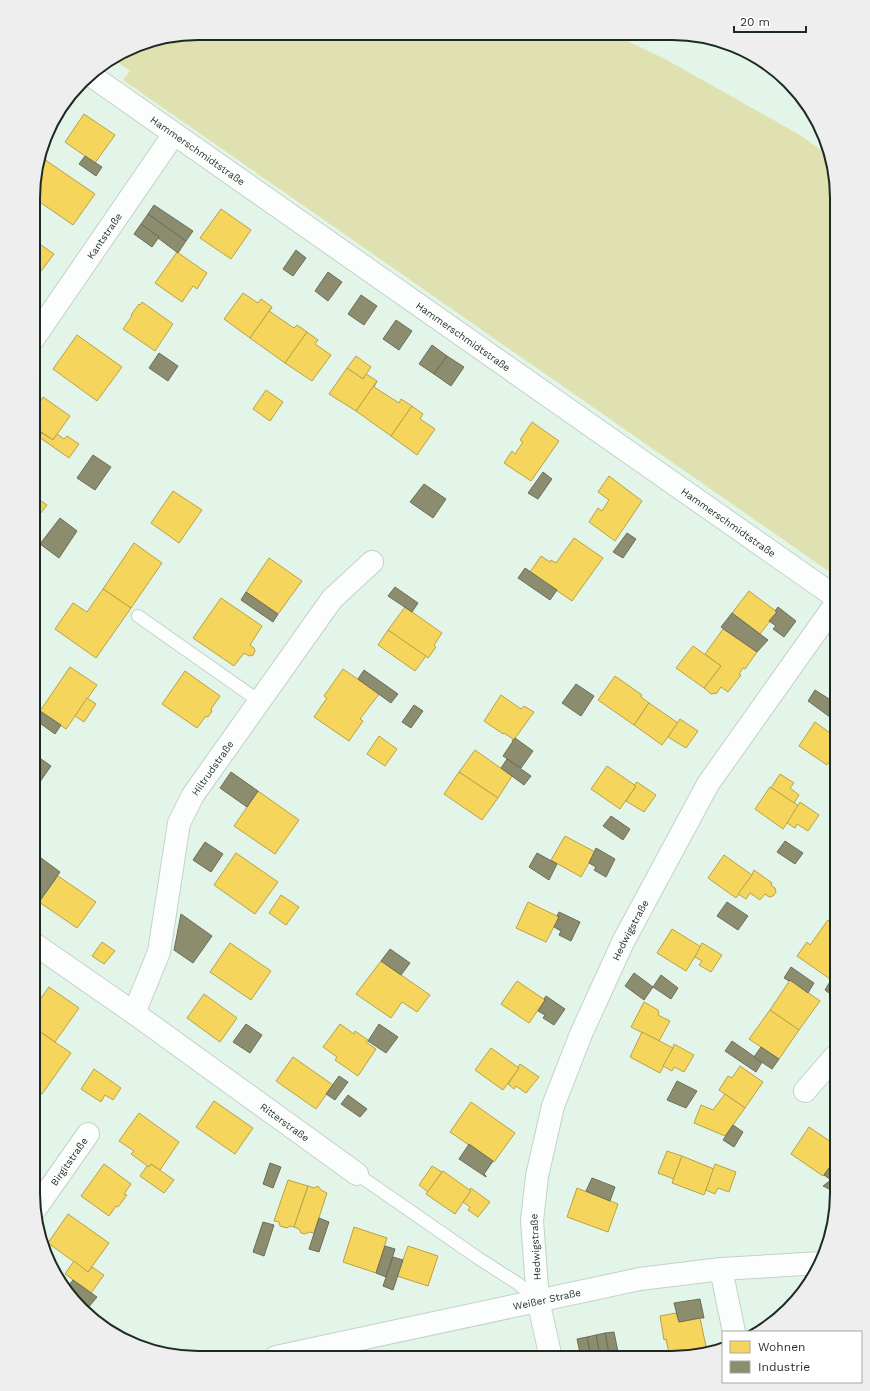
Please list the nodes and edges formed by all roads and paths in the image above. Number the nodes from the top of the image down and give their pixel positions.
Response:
1 (95, 78) edge
2 (174, 134) junction
3 (40, 329) edge
4 (372, 562) dead end
5 (830, 593) edge
6 (830, 612) edge
7 (138, 616) dead end
8 (259, 701) junction
9 (40, 948) edge
10 (134, 1013) junction
11 (830, 1062) edge
12 (805, 1091) dead end
13 (88, 1134) dead end
14 (357, 1174) joint
15 (40, 1202) edge
16 (814, 1263) edge
17 (721, 1269) junction
18 (538, 1300) junction
19 (734, 1331) edge
20 (304, 1351) edge
21 (549, 1351) edge

1 - 2 street, Hammerschmidtstraße
2 - 3 street, Kantstraße
2 - 5 street, Hammerschmidtstraße
4 - 8 street, Hiltrudstraße
6 - 18 street, Hedwigstraße
7 - 8 lane
8 - 10 street, Hiltrudstraße
9 - 10 street, Ritterstraße
10 - 14 street, Ritterstraße
11 - 12 street
13 - 15 street, Birgitstraße
14 - 18 lane, Ritterstraße
16 - 17 street, Weißer Straße
17 - 18 street, Weißer Straße
17 - 19 street
18 - 20 street, Weißer Straße
18 - 21 street, Hedwigstraße

